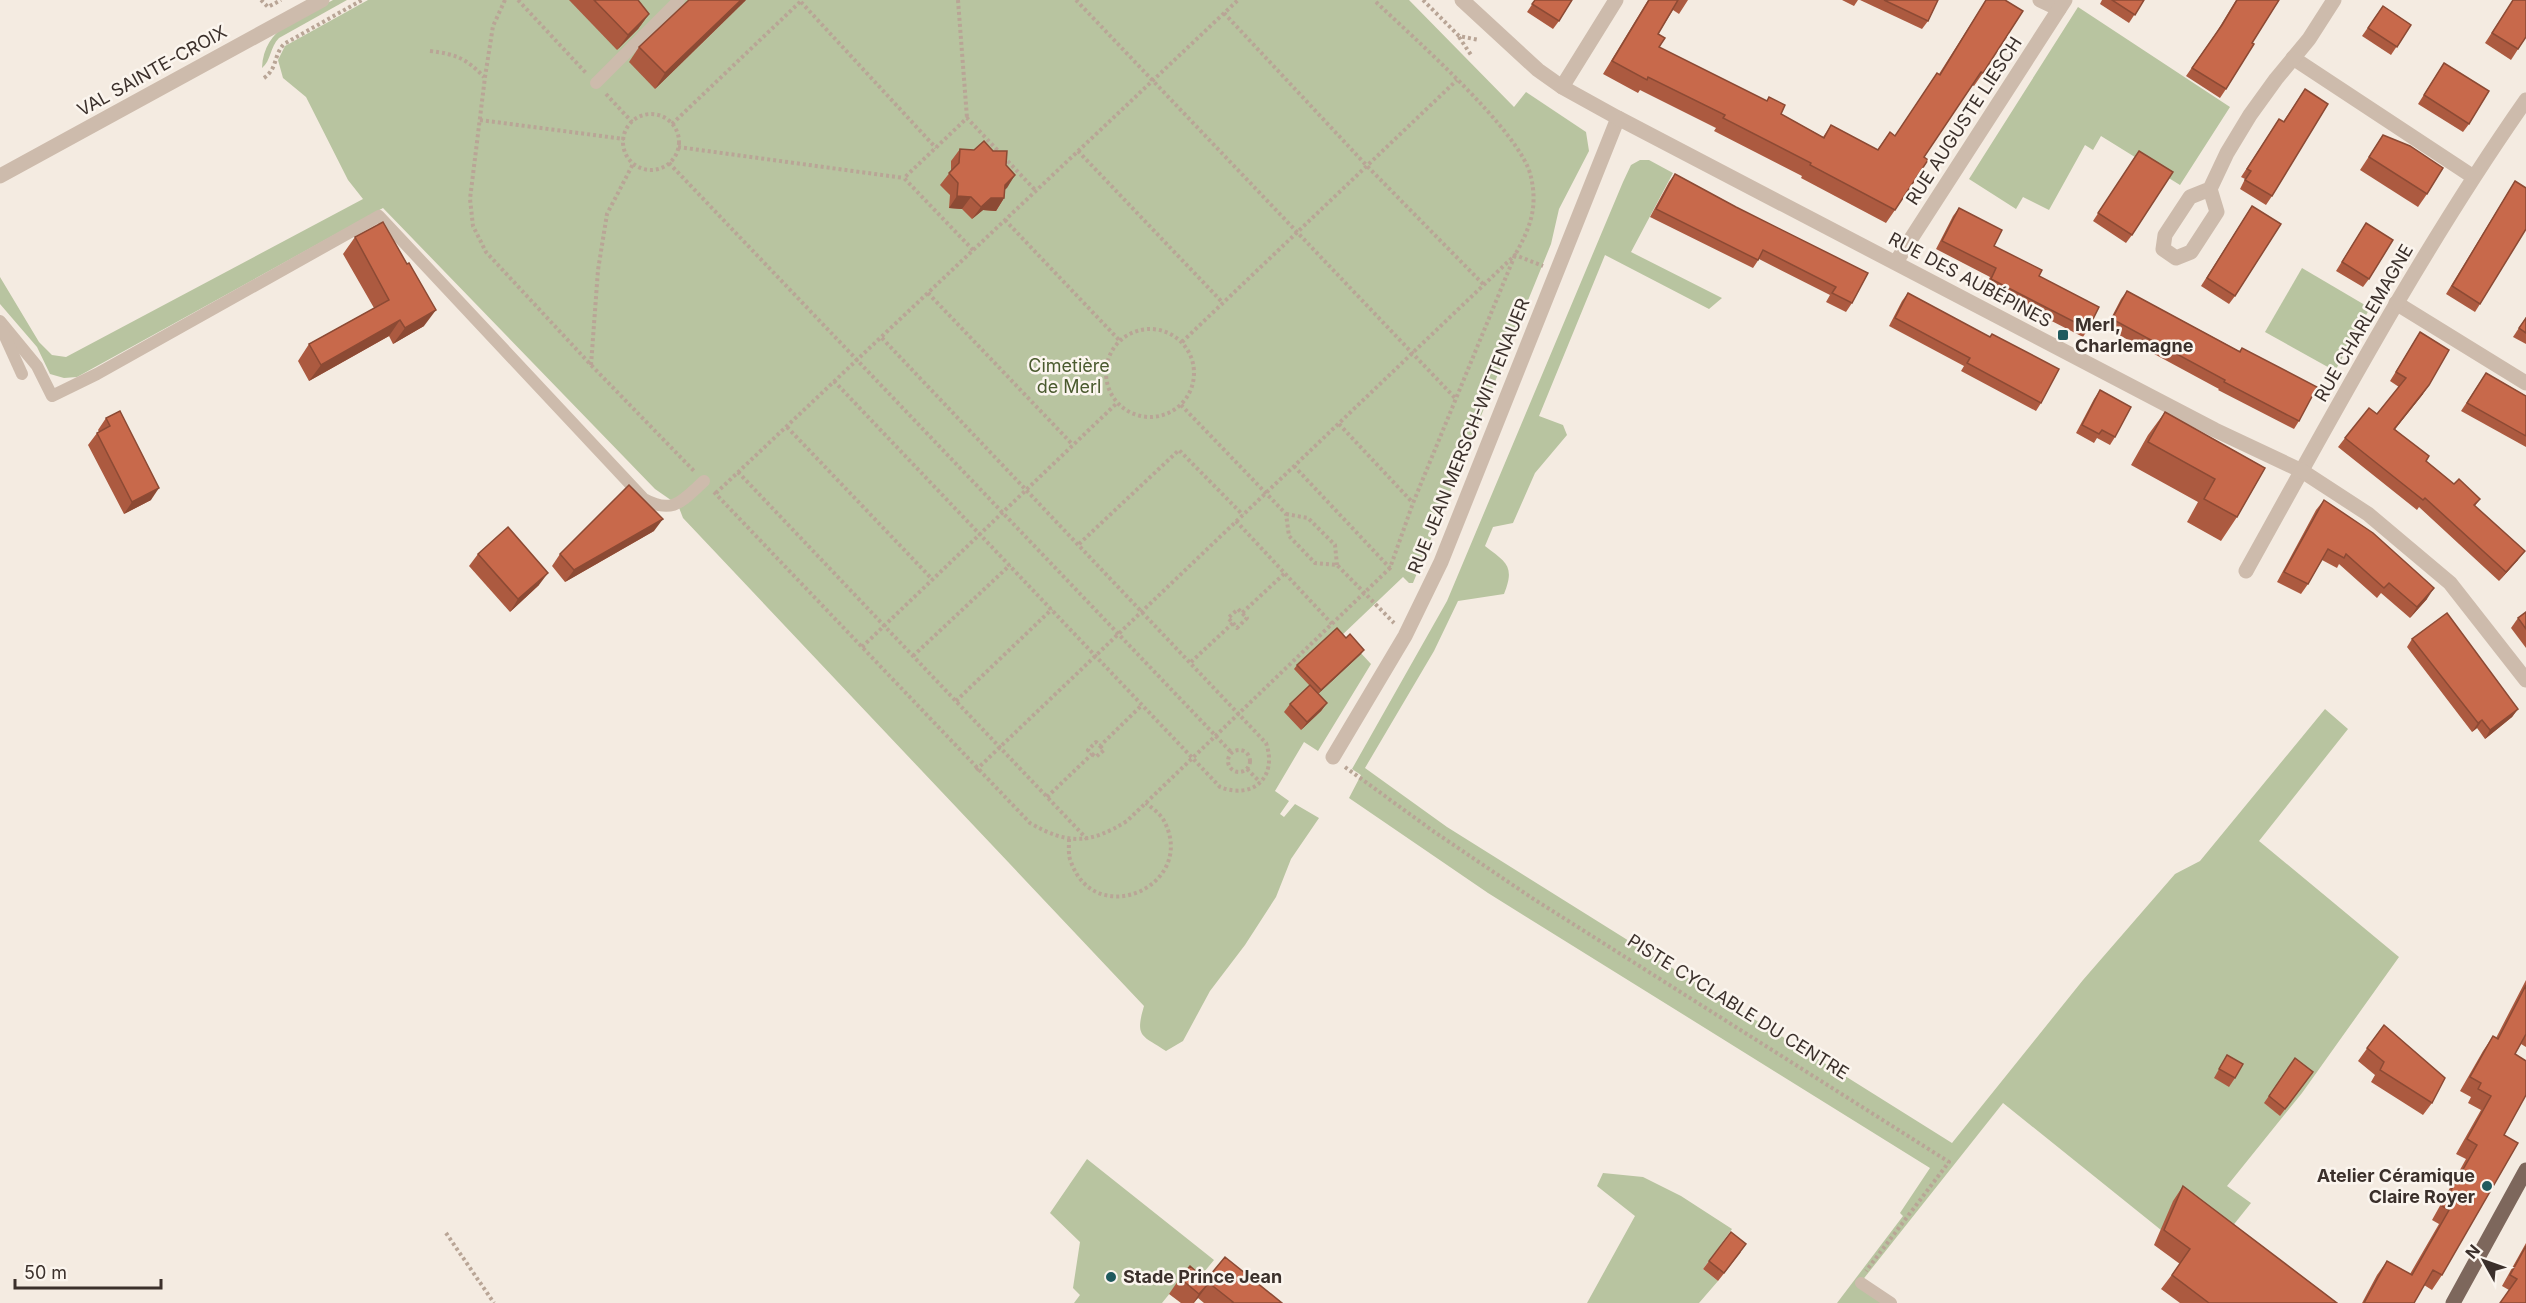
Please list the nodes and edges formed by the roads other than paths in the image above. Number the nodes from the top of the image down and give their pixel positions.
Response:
1 (322, 0) edge
2 (679, 0) edge
3 (1462, 0) edge
4 (1616, 0) edge
5 (2040, 0) edge
6 (2334, 0) edge
7 (2062, 4) edge
8 (2293, 58) junction
9 (596, 83) road end
10 (1562, 87) junction
11 (2526, 100) edge
12 (1617, 118) junction
13 (0, 176) edge
14 (2472, 176) junction
15 (2210, 189) dead end
16 (1896, 262) junction
17 (2396, 303) junction
18 (0, 321) edge
19 (0, 326) edge
20 (22, 374) dead end
21 (2526, 383) edge
22 (2302, 471) junction
23 (704, 481) road end
24 (2246, 571) dead end
25 (2526, 680) edge
26 (1333, 757) dead end
27 (2526, 1170) edge
28 (1861, 1283) road end
29 (1891, 1303) edge
30 (2453, 1303) edge

1 - 13 street, VAL SAINTE-CROIX
2 - 9 lane
3 - 10 street, RUE DES AUBÉPINES
4 - 10 street
5 - 7 street
6 - 8 street
7 - 16 street, RUE AUGUSTE LIESCH
8 - 14 street
8 - 15 street
10 - 12 street, RUE DES AUBÉPINES
11 - 14 street, RUE CHARLEMAGNE
12 - 16 street, RUE DES AUBÉPINES
12 - 26 street, RUE JEAN MERSCH-WITTENAUER
14 - 17 street, RUE CHARLEMAGNE
16 - 22 street, RUE DES AUBÉPINES
17 - 21 street
17 - 22 street, RUE CHARLEMAGNE
18 - 23 lane
19 - 20 lane
22 - 24 street, RUE CHARLEMAGNE
22 - 25 street, RUE DES AUBÉPINES
27 - 30 main road
28 - 29 lane

